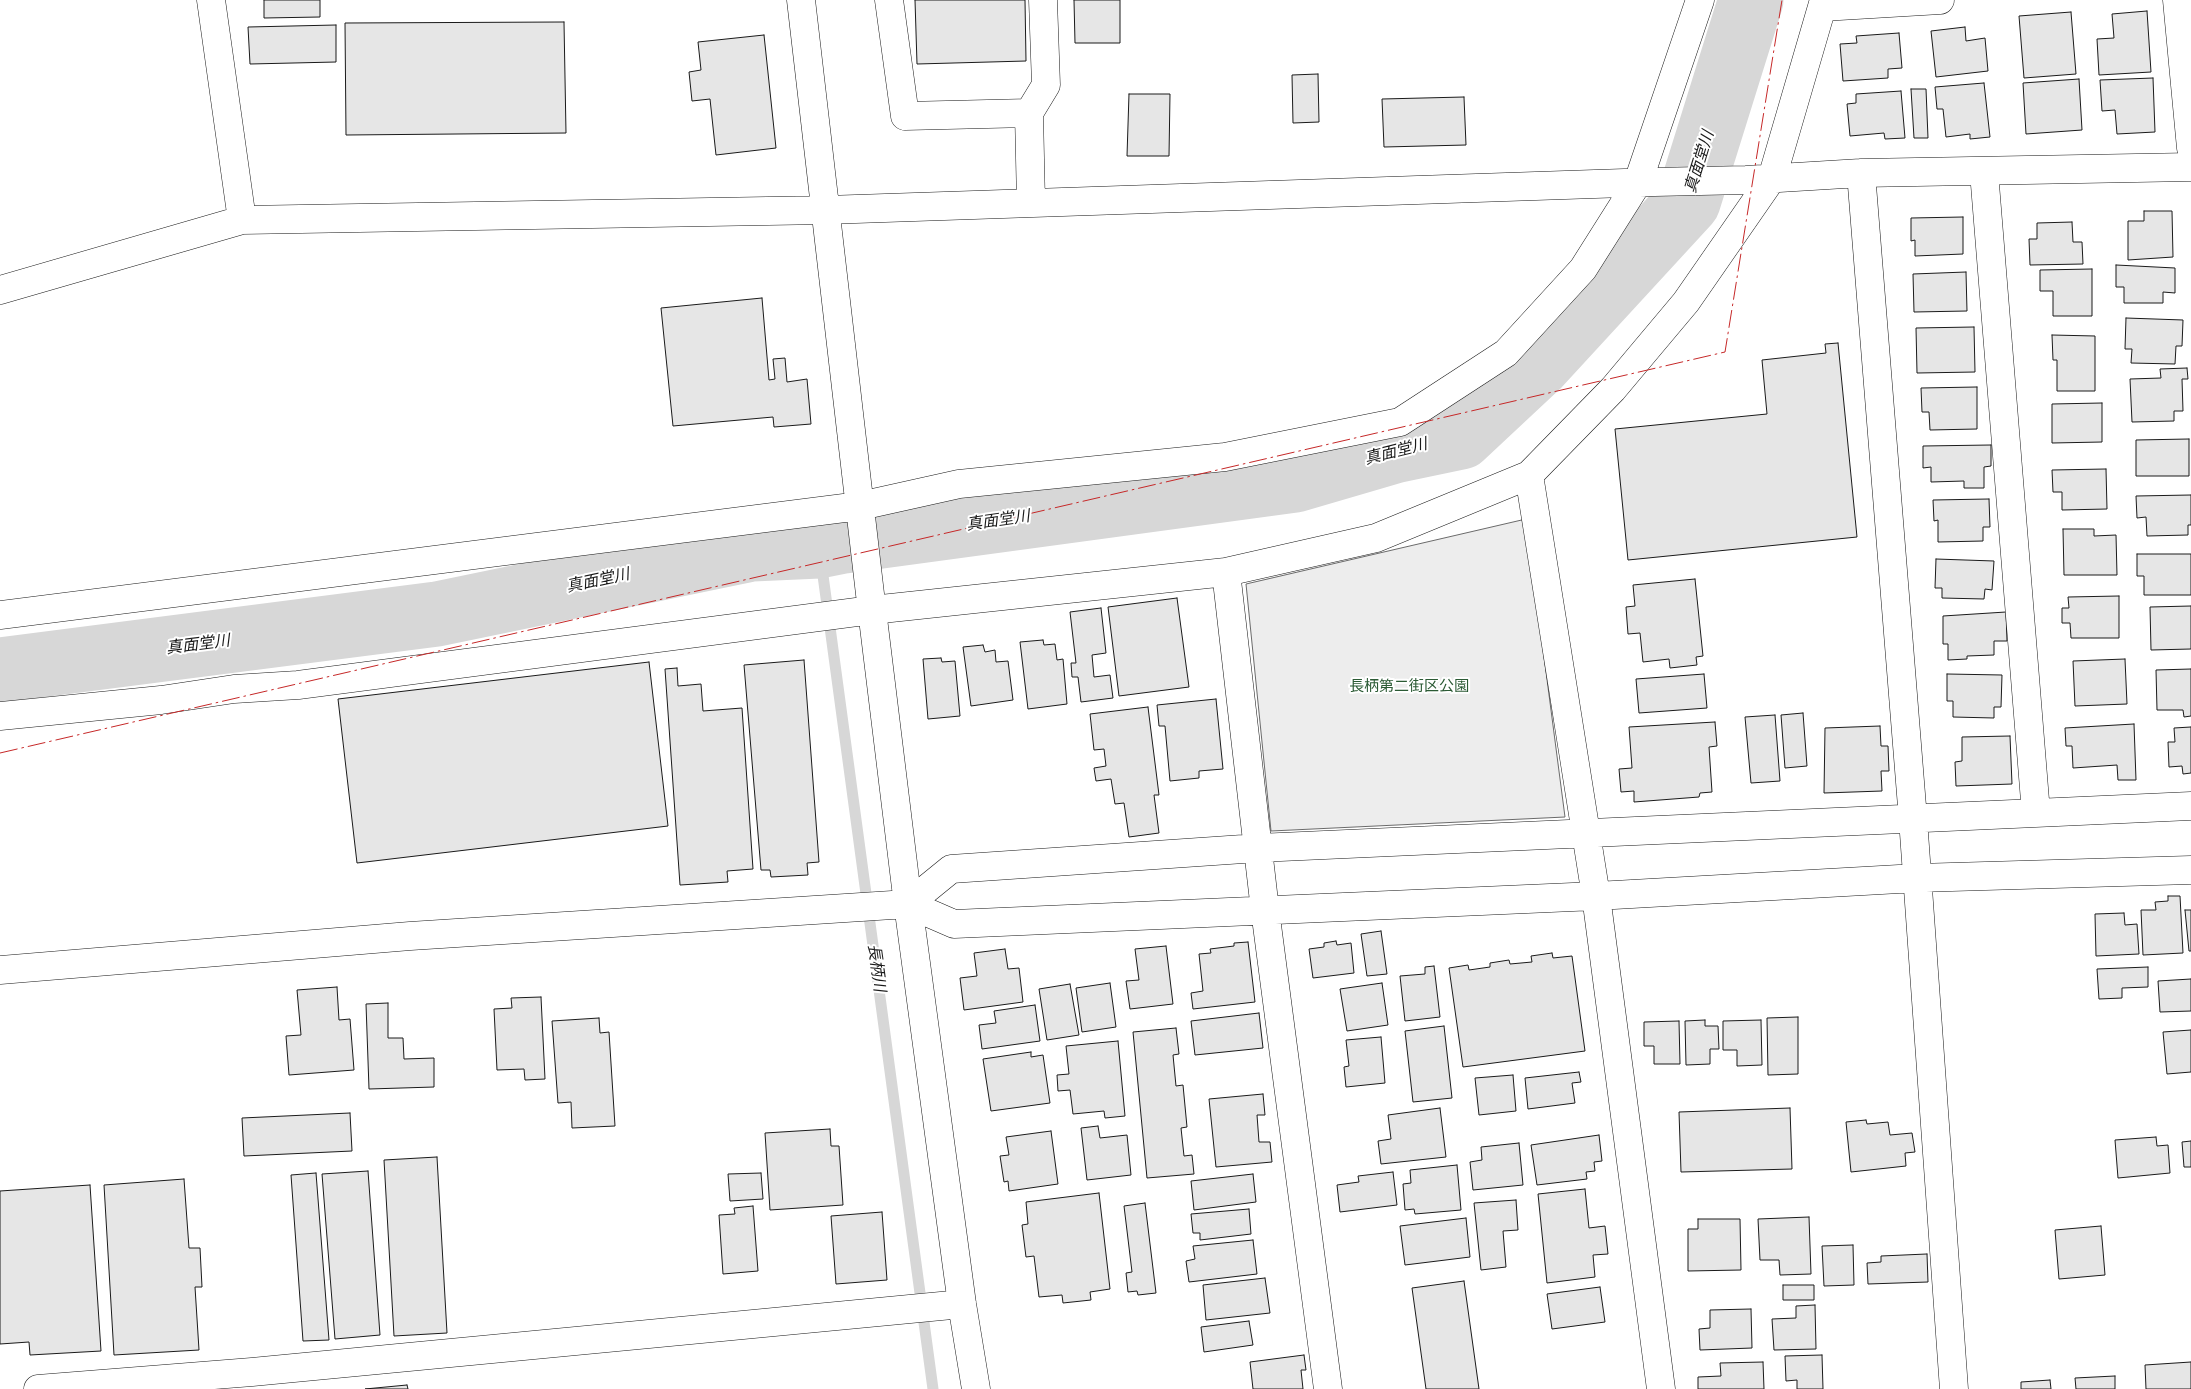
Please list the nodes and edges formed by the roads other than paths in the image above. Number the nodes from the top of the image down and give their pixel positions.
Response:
1 (211, 0) edge
2 (802, 0) edge
3 (889, 0) edge
4 (1043, 0) edge
5 (1700, 0) edge
6 (1940, 0) edge
7 (2177, 0) edge
8 (1823, 4) edge
9 (1029, 114) junction
10 (2191, 148) edge
11 (2191, 167) edge
12 (1984, 172) junction
13 (1861, 173) junction
14 (1759, 179) junction
15 (1646, 182) junction
16 (1031, 203) junction
17 (826, 210) junction
18 (242, 220) junction
19 (0, 290) edge
20 (1529, 475) junction
21 (861, 511) junction
22 (1226, 572) junction
23 (871, 602) junction
24 (0, 615) edge
25 (0, 716) edge
26 (2191, 806) edge
27 (2036, 813) junction
28 (1912, 819) junction
29 (1586, 832) junction
30 (1258, 848) junction
31 (2191, 870) edge
32 (1917, 878) junction
33 (1596, 896) junction
34 (908, 904) junction
35 (1265, 910) junction
36 (0, 970) edge
37 (962, 1304) junction
38 (38, 1389) edge
39 (976, 1389) edge
40 (1328, 1389) edge
41 (1660, 1389) edge
42 (1954, 1389) edge

1 - 18 street
2 - 17 street
3 - 9 street
4 - 9 street
5 - 15 street
6 - 8 street
7 - 10 street
8 - 14 street
9 - 16 street
11 - 12 street
12 - 13 street
12 - 27 street
13 - 14 street
13 - 28 street
14 - 15 street
14 - 20 street
15 - 16 street
15 - 21 street
16 - 17 street
17 - 18 street
17 - 21 street
18 - 19 street
20 - 22 street
20 - 29 street
21 - 23 street
21 - 24 street
22 - 23 street
22 - 30 street
23 - 25 street
23 - 34 street
26 - 27 street
27 - 28 street
28 - 29 street
28 - 32 street
29 - 30 street
29 - 33 street
30 - 34 street
30 - 35 street
31 - 32 street
32 - 33 street
32 - 42 street
33 - 35 street
33 - 41 street
34 - 35 street
34 - 36 street
34 - 37 street
35 - 40 street
37 - 38 street
37 - 39 street

